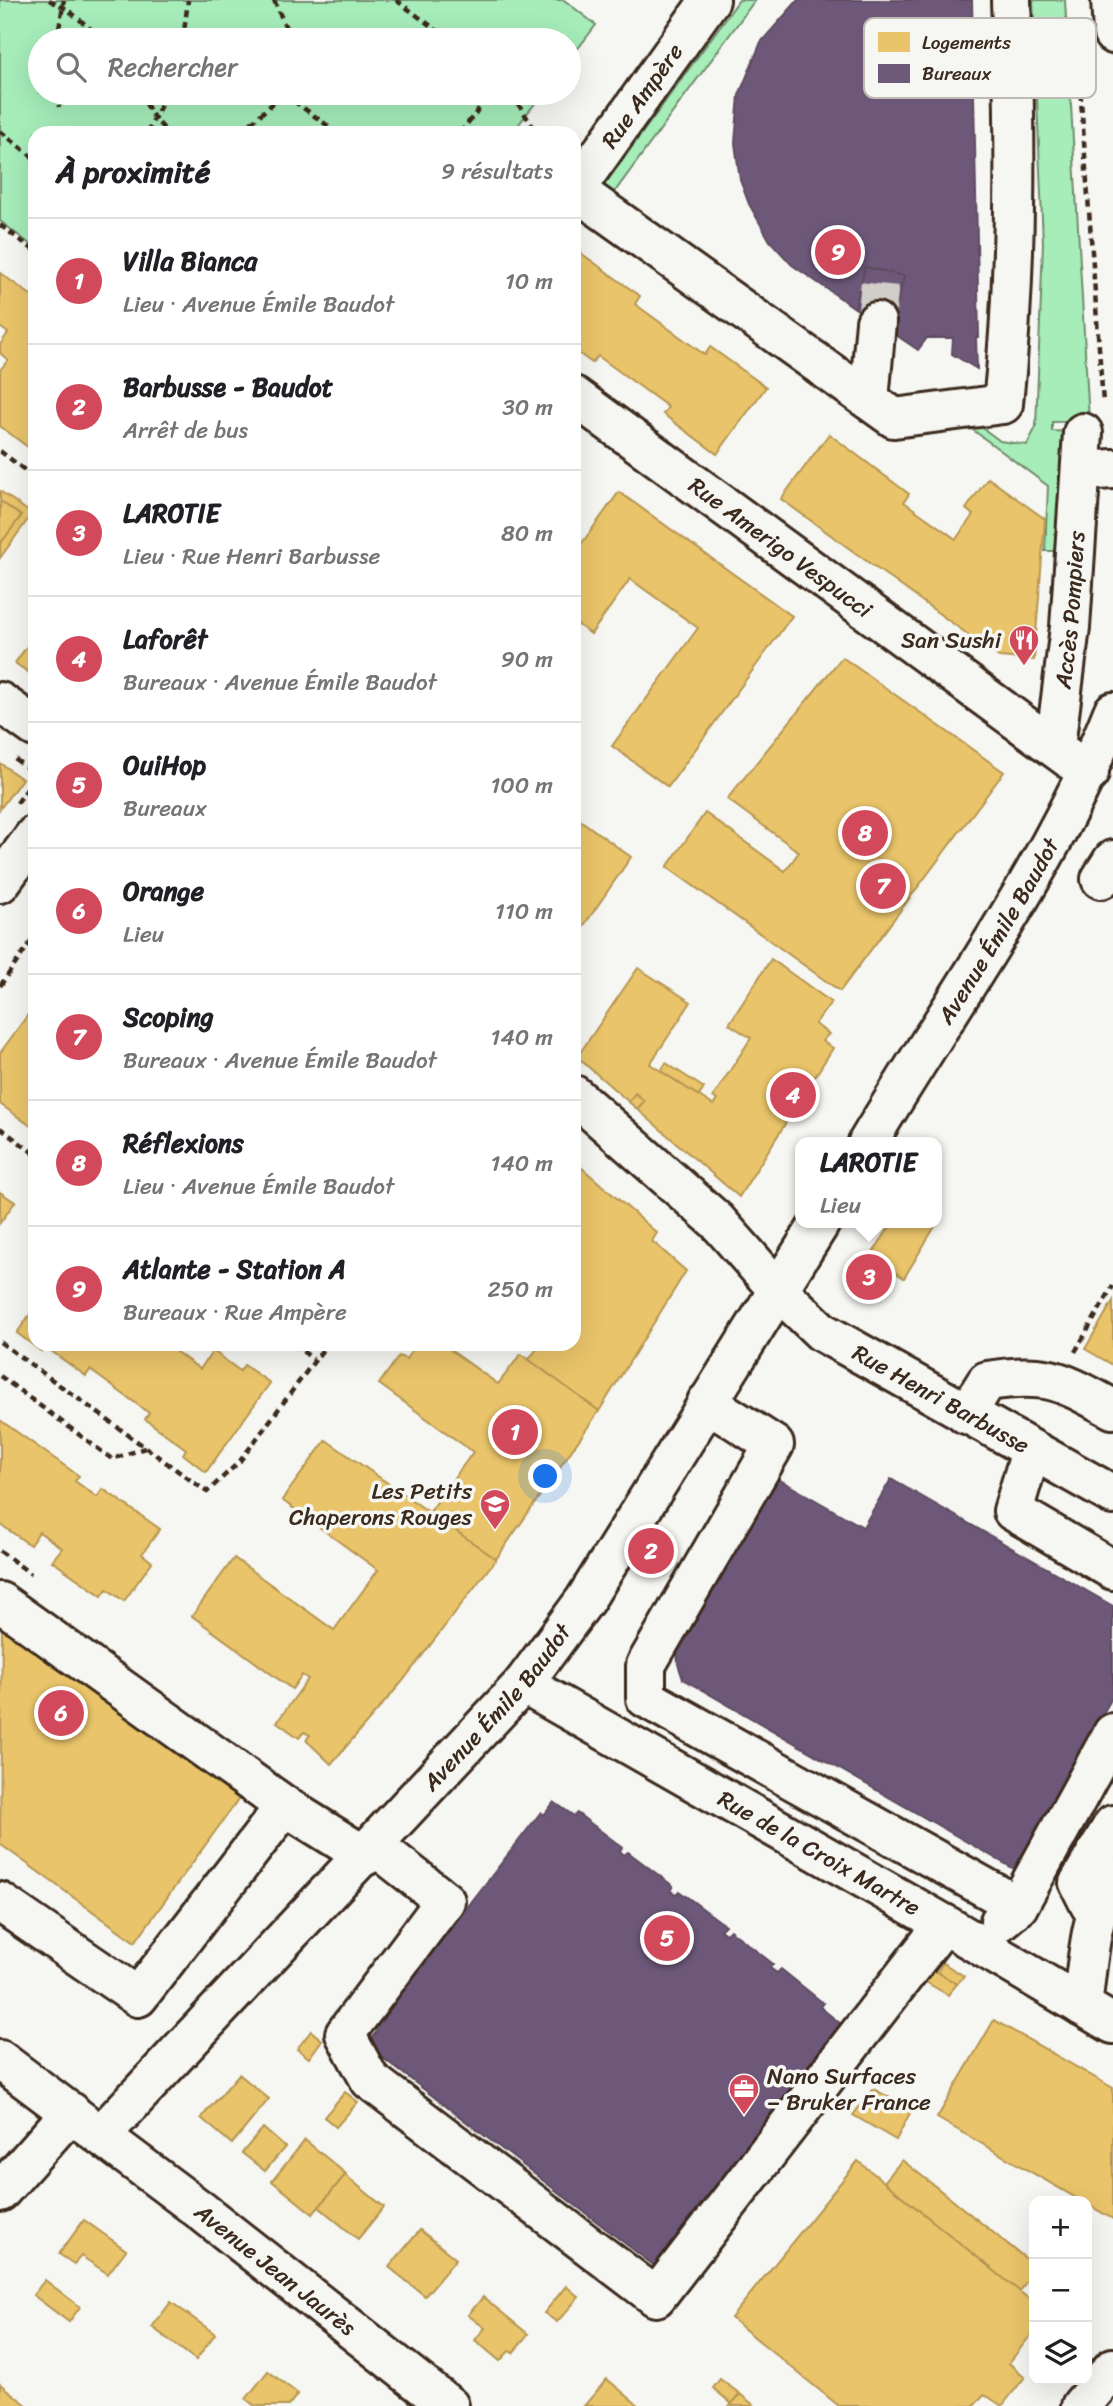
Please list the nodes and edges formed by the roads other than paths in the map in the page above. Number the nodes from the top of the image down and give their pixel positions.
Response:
1 (710, 0) edge
2 (1011, 0) edge
3 (1111, 0) edge
4 (1011, 18) edge
5 (1096, 36) edge
6 (1013, 98) edge
7 (581, 181) edge
8 (581, 196) edge
9 (876, 322) tunnel mouth
10 (869, 400) junction
11 (581, 401) edge
12 (1093, 419) road end
13 (1097, 470) edge
14 (0, 702) edge
15 (1113, 712) edge
16 (28, 722) edge
17 (1055, 747) junction
18 (1089, 773) junction
19 (28, 845) edge
20 (0, 883) edge
21 (581, 1101) edge
22 (871, 1137) edge
23 (817, 1228) edge
24 (778, 1290) junction
25 (707, 1402) junction
26 (1113, 1409) edge
27 (967, 1414) junction
28 (1031, 1451) junction
29 (1113, 1495) edge
30 (1113, 1570) edge
31 (0, 1602) edge
32 (646, 1682) junction
33 (523, 1684) junction
34 (606, 1730) junction
35 (1113, 1733) edge
36 (285, 1806) junction
37 (1113, 1825) edge
38 (370, 1851) junction
39 (1113, 1877) edge
40 (0, 1902) edge
41 (1018, 1906) junction
42 (1096, 1916) junction
43 (959, 1933) junction
44 (1098, 2015) edge
45 (0, 2060) edge
46 (71, 2112) junction
47 (101, 2135) junction
48 (0, 2192) edge
49 (1113, 2368) edge
50 (449, 2406) edge
51 (1081, 2406) edge

1 - 7 street, Rue Ampère
2 - 4 street
3 - 5 street
6 - 10 street
8 - 10 street
9 - 10 street
11 - 17 street, Rue Amerigo Vespucci
12 - 13 street, Accès Pompiers
13 - 17 street, Accès Pompiers
14 - 16 street
15 - 18 street, Avenue Émile Baudot
17 - 18 street, Rue Amerigo Vespucci
18 - 22 street, Avenue Émile Baudot
19 - 20 street
21 - 24 street, Rue Henri Barbusse
23 - 24 street, Avenue Émile Baudot
24 - 25 street, Avenue Émile Baudot
24 - 27 street, Rue Henri Barbusse
25 - 32 street
25 - 33 street, Avenue Émile Baudot
26 - 27 street
27 - 28 street, Rue Henri Barbusse
28 - 29 street, Rue Henri Barbusse
28 - 30 street
31 - 36 street
32 - 34 street
32 - 41 street
33 - 34 street, Rue de la Croix Martre
33 - 38 street, Avenue Émile Baudot
34 - 43 street, Rue de la Croix Martre
35 - 41 street
36 - 38 street
36 - 40 street
37 - 42 street
38 - 43 street
38 - 47 street, Avenue Émile Baudot
39 - 42 street
41 - 43 street
42 - 44 street
43 - 44 street, Rue de la Croix Martre
45 - 46 street, Avenue Jean Jaurès
46 - 47 street, Avenue Jean Jaurès
46 - 48 street
47 - 50 street, Avenue Jean Jaurès
49 - 51 street

